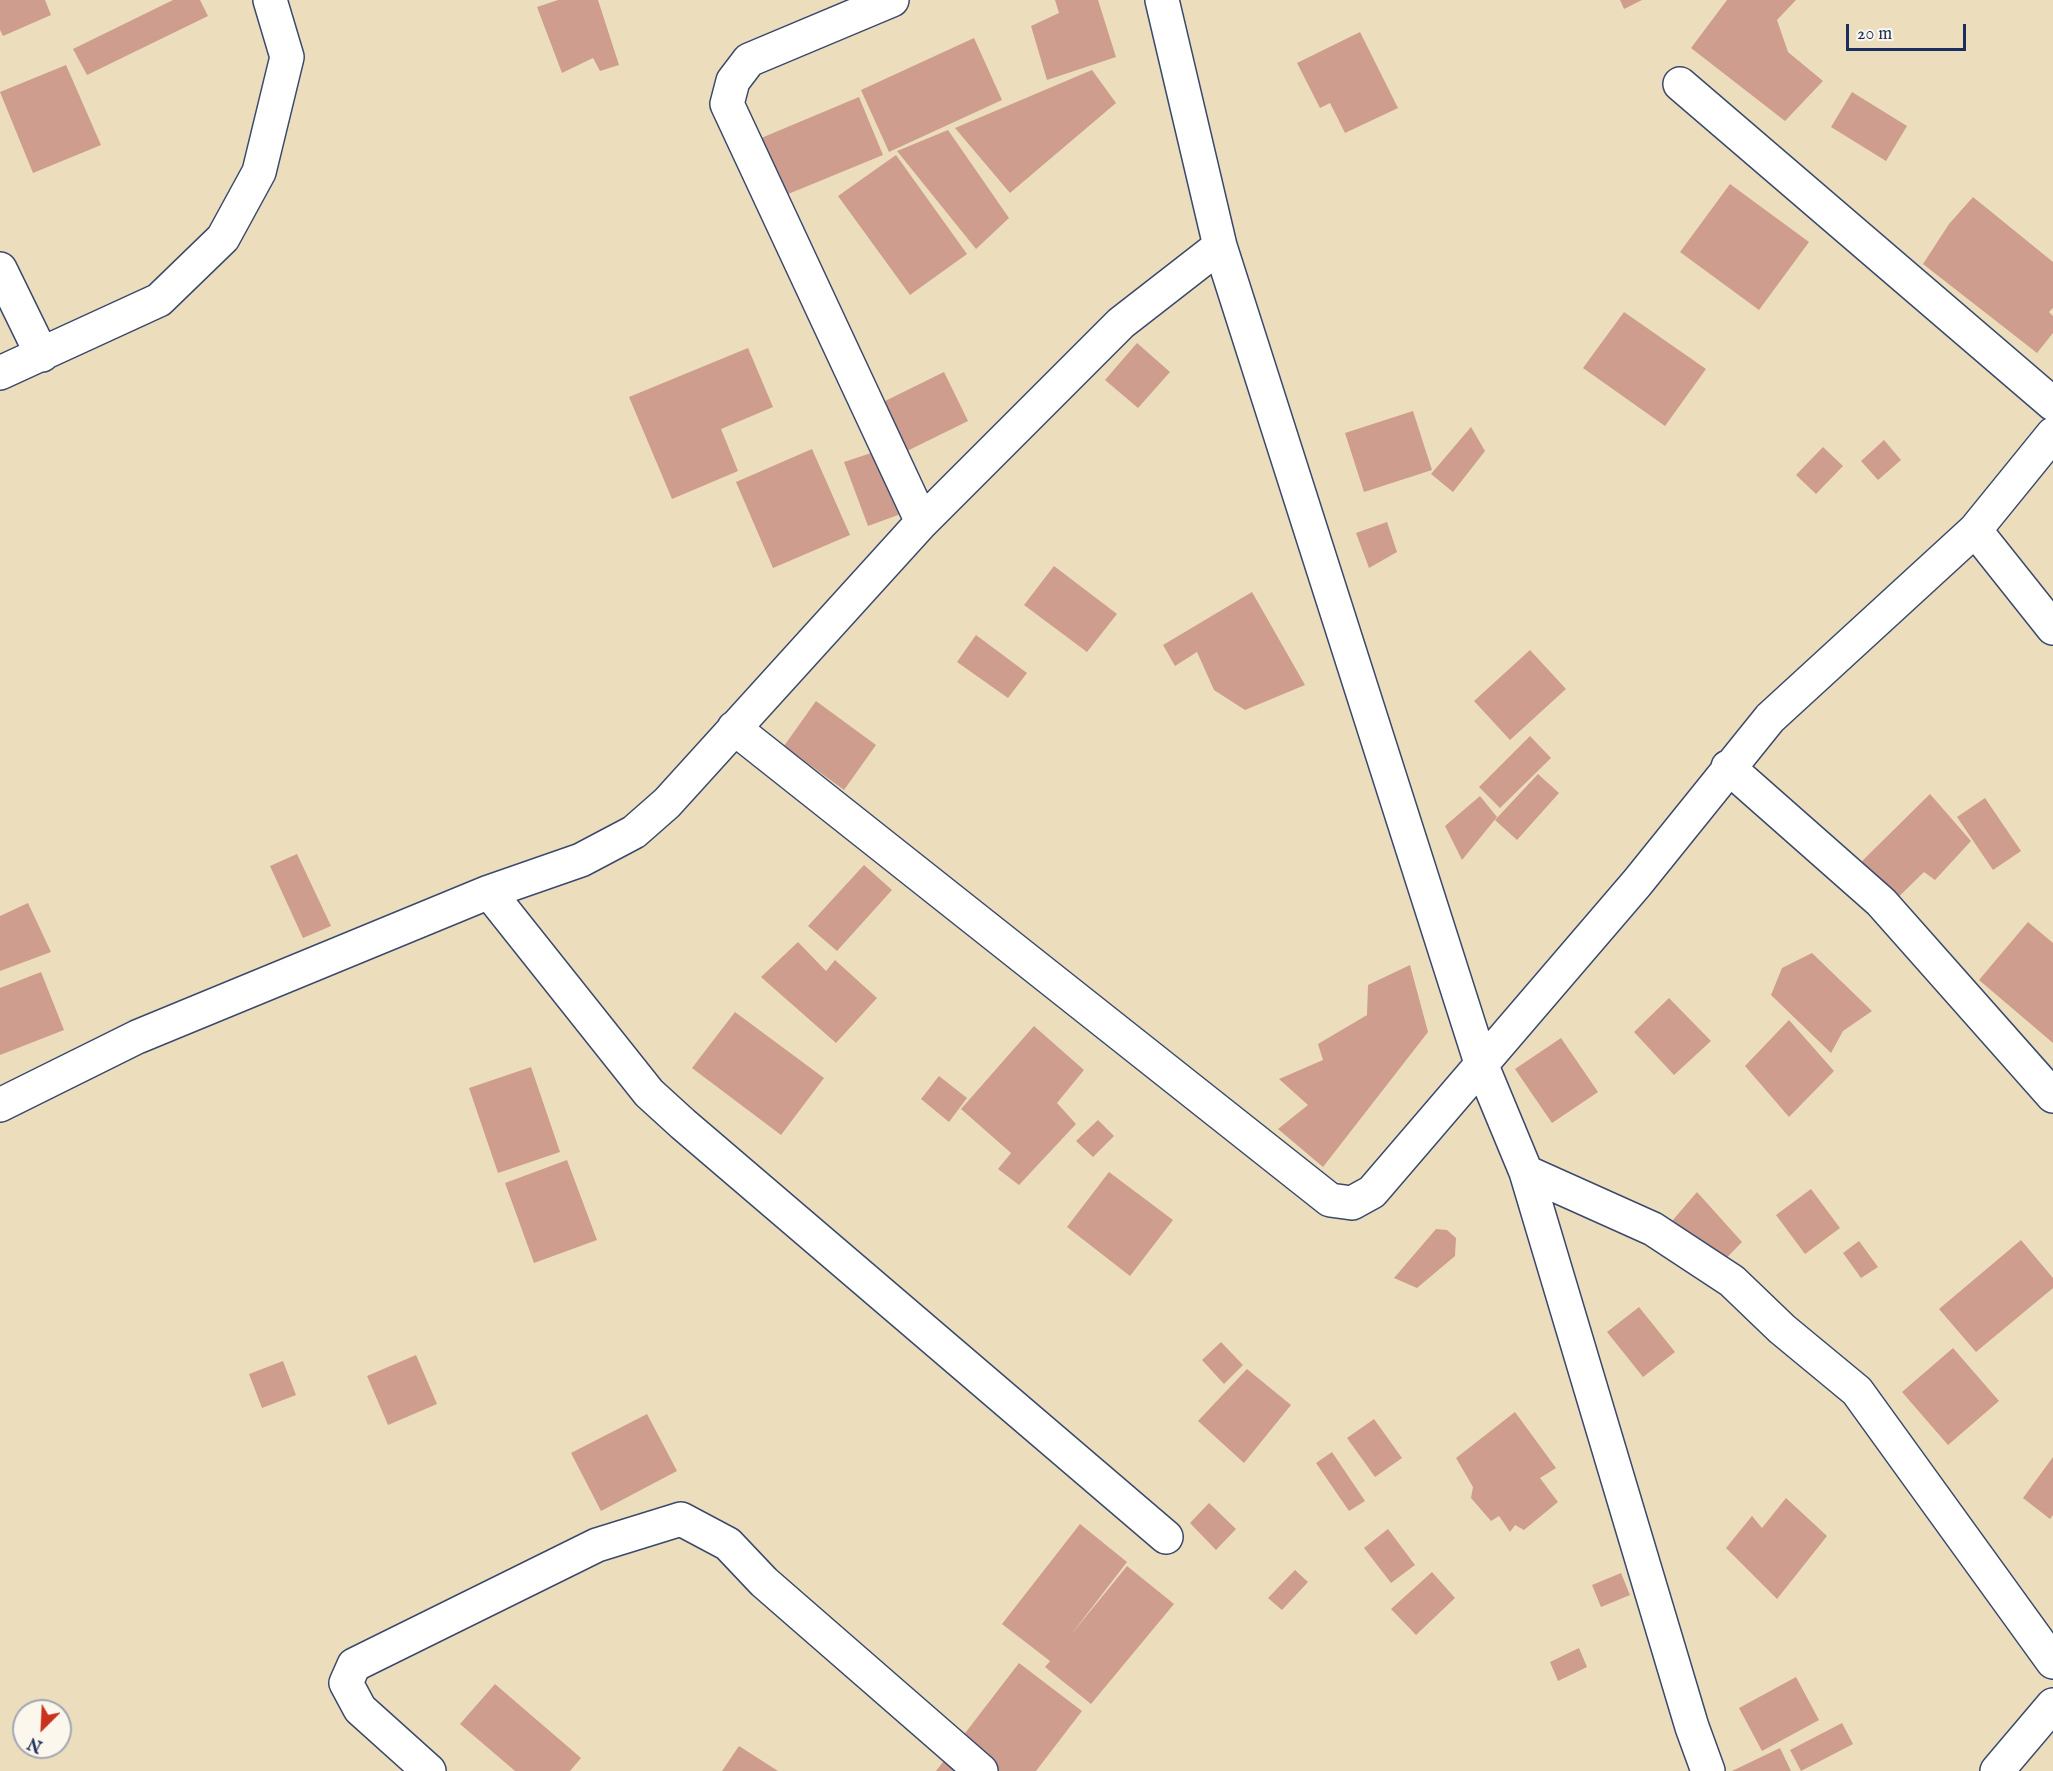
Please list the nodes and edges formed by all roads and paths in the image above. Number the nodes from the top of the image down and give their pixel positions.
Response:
1 (270, 0) edge
2 (892, 0) edge
3 (1162, 0) edge
4 (840, 10) edge
5 (1680, 84) dead end
6 (1220, 246) junction
7 (0, 269) edge
8 (42, 355) junction
9 (0, 373) edge
10 (2053, 404) edge
11 (2053, 434) edge
12 (922, 522) junction
13 (1975, 530) junction
14 (2053, 628) edge
15 (734, 728) junction
16 (1728, 767) junction
17 (489, 892) junction
18 (1482, 1066) junction
19 (2053, 1096) edge
20 (0, 1105) edge
21 (1526, 1172) junction
22 (1166, 1537) dead end
23 (2053, 1662) edge
24 (2053, 1705) edge
25 (429, 1771) edge
26 (981, 1771) edge
27 (1708, 1771) edge
28 (1997, 1771) edge

1 - 8 street
2 - 4 street
3 - 6 street
4 - 12 street
5 - 10 street
6 - 12 street
6 - 18 street
7 - 8 street
8 - 9 street
11 - 13 street
12 - 15 street
13 - 14 street
13 - 16 street
15 - 17 street
15 - 18 street
16 - 18 street
16 - 19 street
17 - 20 street
17 - 22 street
18 - 21 street
21 - 23 street
21 - 27 street
24 - 28 street
25 - 26 street

